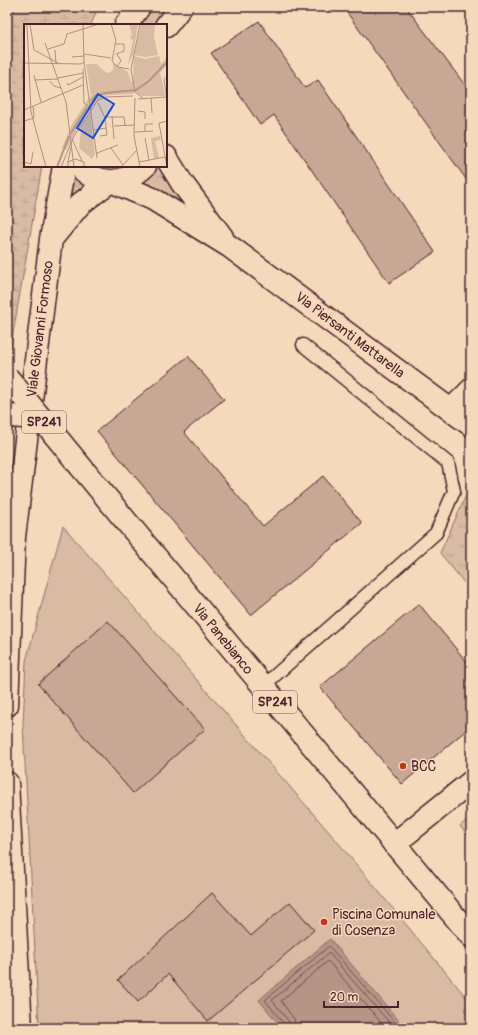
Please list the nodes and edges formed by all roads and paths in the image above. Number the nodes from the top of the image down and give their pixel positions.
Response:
1 (138, 7) edge
2 (181, 7) edge
3 (127, 24) edge
4 (167, 25) edge
5 (167, 159) edge
6 (64, 167) edge
7 (80, 167) edge
8 (144, 167) edge
9 (111, 182) junction
10 (51, 239) junction
11 (229, 246) junction
12 (302, 345) dead end
13 (7, 378) edge
14 (471, 390) edge
15 (452, 410) junction
16 (7, 416) edge
17 (41, 418) junction
18 (471, 425) edge
19 (262, 687) junction
20 (7, 705) edge
21 (471, 782) edge
22 (7, 784) edge
23 (394, 844) junction
24 (471, 936) edge
25 (20, 1028) edge

1 - 3 street
2 - 4 street
5 - 11 street, Via Piersanti Mattarella
6 - 10 street, Viale Giovanni Formoso
7 - 9 street, Via Piersanti Mattarella
8 - 9 street
9 - 10 street
9 - 11 street, Via Piersanti Mattarella
10 - 20 street, Viale Giovanni Formoso
11 - 15 street, Via Piersanti Mattarella
12 - 19 lane
13 - 17 street, Via Panebianco / SP241, bridge
14 - 15 street
15 - 18 street, Via Piersanti Mattarella
16 - 17 street, bridge
17 - 19 street, Via Panebianco / SP241, bridge
19 - 23 street, Via Panebianco / SP241
21 - 23 street
22 - 25 street
23 - 24 street, Via Panebianco / SP241

